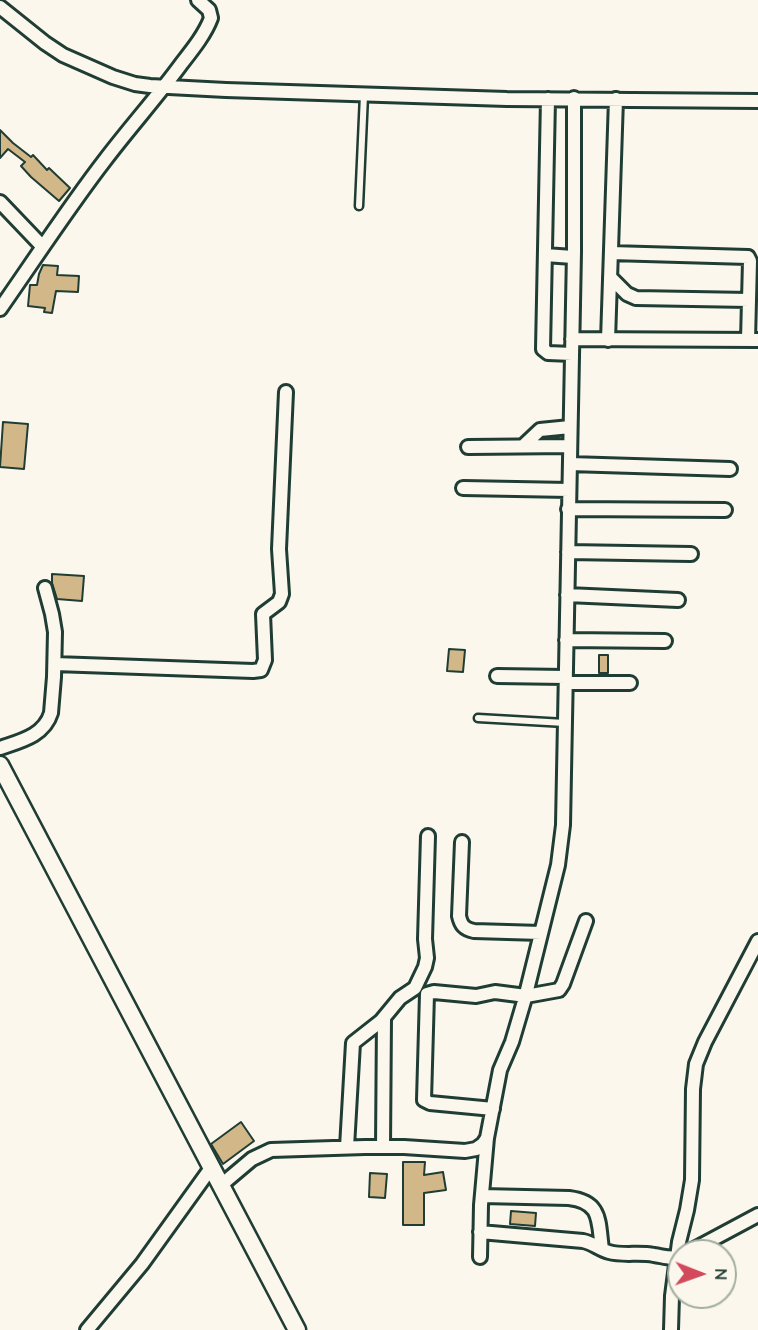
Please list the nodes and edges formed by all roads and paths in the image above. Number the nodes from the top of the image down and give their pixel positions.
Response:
1 (198, 0) edge
2 (0, 7) edge
3 (165, 87) junction
4 (364, 94) junction
5 (574, 98) junction
6 (548, 99) junction
7 (616, 99) junction
8 (758, 101) edge
9 (0, 202) edge
10 (359, 206) dead end
11 (42, 246) junction
12 (611, 253) junction
13 (545, 255) junction
14 (573, 257) junction
15 (610, 277) junction
16 (749, 300) junction
17 (0, 309) edge
18 (572, 339) junction
19 (608, 340) junction
20 (753, 340) edge
21 (572, 354) junction
22 (286, 392) dead end
23 (570, 427) junction
24 (523, 446) junction
25 (570, 446) junction
26 (468, 447) dead end
27 (569, 464) junction
28 (730, 469) dead end
29 (463, 488) dead end
30 (569, 490) junction
31 (568, 509) junction
32 (725, 510) dead end
33 (568, 551) junction
34 (691, 554) dead end
35 (45, 588) dead end
36 (567, 595) junction
37 (678, 600) dead end
38 (566, 639) junction
39 (665, 641) dead end
40 (55, 664) junction
41 (497, 676) dead end
42 (566, 680) junction
43 (630, 683) dead end
44 (478, 718) dead end
45 (566, 723) junction
46 (0, 748) edge
47 (0, 765) edge
48 (428, 836) dead end
49 (462, 842) dead end
50 (586, 921) dead end
51 (541, 933) junction
52 (758, 941) edge
53 (526, 996) junction
54 (384, 1018) junction
55 (493, 1109) junction
56 (487, 1138) junction
57 (347, 1147) junction
58 (383, 1147) junction
59 (211, 1168) junction
60 (220, 1186) junction
61 (482, 1196) junction
62 (758, 1215) edge
63 (480, 1232) junction
64 (684, 1239) edge
65 (714, 1239) edge
66 (602, 1249) junction
67 (667, 1255) edge
68 (480, 1257) dead end
69 (672, 1309) edge
70 (87, 1330) edge
71 (297, 1330) edge
72 (671, 1330) edge

1 - 3 street
2 - 3 street
3 - 4 street
3 - 11 street
4 - 6 street
4 - 10 lane
5 - 6 street
5 - 7 street
5 - 14 street
6 - 13 street
7 - 8 street
7 - 12 street
9 - 11 street
11 - 17 street
12 - 15 street
12 - 16 street
13 - 14 street
13 - 21 street
14 - 18 street
15 - 16 street
15 - 19 street
16 - 20 street
18 - 19 street
18 - 21 street
19 - 20 street
21 - 23 street
22 - 40 street
23 - 24 street
23 - 25 street
24 - 25 street
24 - 26 street
25 - 27 street
27 - 28 street
27 - 30 street
29 - 30 street
30 - 31 street
31 - 32 street
31 - 33 street
33 - 34 street
33 - 36 street
35 - 40 street
36 - 37 street
36 - 38 street
38 - 39 street
38 - 42 street
40 - 46 street
41 - 42 street
42 - 43 street
42 - 45 street
44 - 45 lane
45 - 51 street
47 - 59 street
48 - 54 street
49 - 51 street
50 - 53 street
51 - 53 street
52 - 64 street
53 - 55 street
53 - 55 street
54 - 57 street
54 - 58 street
55 - 56 street
56 - 58 street
56 - 61 street
57 - 58 street
57 - 60 street
59 - 60 street
59 - 70 street
60 - 71 street
61 - 63 street
61 - 66 street
62 - 65 street
63 - 66 street
63 - 68 street
66 - 67 street
69 - 72 street

